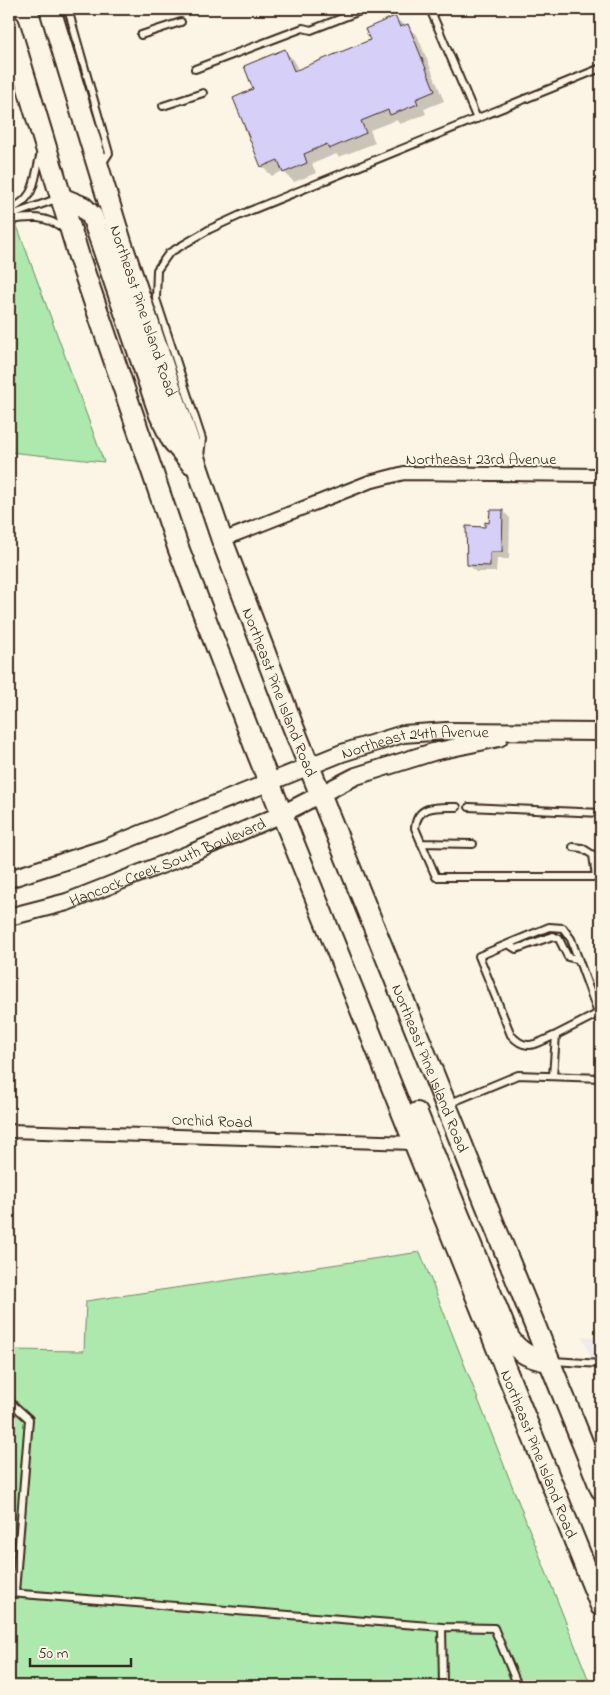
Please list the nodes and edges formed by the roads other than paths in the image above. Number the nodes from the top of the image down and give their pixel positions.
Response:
1 (50, 9) edge
2 (68, 9) edge
3 (365, 9) edge
4 (430, 9) edge
5 (181, 22) dead end
6 (9, 24) edge
7 (141, 34) dead end
8 (601, 68) edge
9 (196, 69) dead end
10 (203, 93) dead end
11 (162, 106) dead end
12 (477, 119) junction
13 (44, 142) junction
14 (98, 168) junction
15 (60, 198) junction
16 (9, 210) edge
17 (9, 218) edge
18 (72, 234) junction
19 (198, 470) junction
20 (601, 475) edge
21 (222, 540) junction
22 (523, 732) junction
23 (601, 732) edge
24 (310, 767) junction
25 (270, 783) junction
26 (321, 795) junction
27 (457, 806) dead end
28 (469, 807) dead end
29 (601, 813) edge
30 (282, 814) junction
31 (420, 843) junction
32 (473, 844) dead end
33 (573, 847) dead end
34 (599, 878) edge
35 (9, 879) edge
36 (9, 916) edge
37 (508, 944) junction
38 (577, 959) junction
39 (600, 1012) edge
40 (556, 1035) junction
41 (377, 1051) junction
42 (553, 1076) junction
43 (601, 1078) edge
44 (446, 1104) junction
45 (9, 1131) edge
46 (414, 1143) junction
47 (550, 1361) junction
48 (601, 1364) edge
49 (9, 1401) edge
50 (601, 1489) edge
51 (12, 1592) edge
52 (601, 1606) edge
53 (442, 1627) junction
54 (443, 1686) edge
55 (518, 1686) edge

1 - 14 main road, Northeast Pine Island Road
2 - 14 lane
3 - 9 lane
4 - 12 lane
5 - 7 lane
6 - 13 main road, Northeast Pine Island Road
8 - 12 lane
10 - 11 lane
12 - 19 lane
13 - 15 main road, Northeast Pine Island Road
13 - 16 lane
14 - 19 main road, Northeast Pine Island Road
15 - 17 lane
15 - 18 main road, Northeast Pine Island Road
15 - 19 main road
17 - 18 lane
18 - 25 main road, Northeast Pine Island Road
19 - 21 main road, Northeast Pine Island Road
20 - 21 street, Northeast 23rd Avenue
21 - 24 main road, Northeast Pine Island Road
22 - 23 street, Northeast 24th Avenue
22 - 24 street, Northeast 24th Avenue
22 - 26 street, Northeast 24th Avenue
24 - 25 street, Hancock Creek South Boulevard
24 - 26 main road, Northeast Pine Island Road
25 - 30 main road, Northeast Pine Island Road
25 - 35 street, Hancock Creek South Boulevard
26 - 30 street, Hancock Creek South Boulevard
26 - 44 main road, Northeast Pine Island Road
27 - 31 lane
28 - 29 lane
30 - 36 street, Hancock Creek South Boulevard
30 - 41 main road, Northeast Pine Island Road
31 - 32 lane
31 - 34 lane
33 - 34 lane
37 - 38 lane
37 - 38 lane
37 - 40 lane
38 - 39 lane
39 - 40 lane
40 - 42 lane
41 - 46 main road, Northeast Pine Island Road
41 - 47 main road, Northeast Pine Island Road
42 - 43 lane
42 - 44 lane
44 - 47 main road, Northeast Pine Island Road
45 - 46 street, Orchid Road
46 - 52 main road, Northeast Pine Island Road
47 - 48 lane
47 - 50 main road, Northeast Pine Island Road
49 - 51 lane
51 - 53 lane
53 - 54 lane
53 - 55 lane

